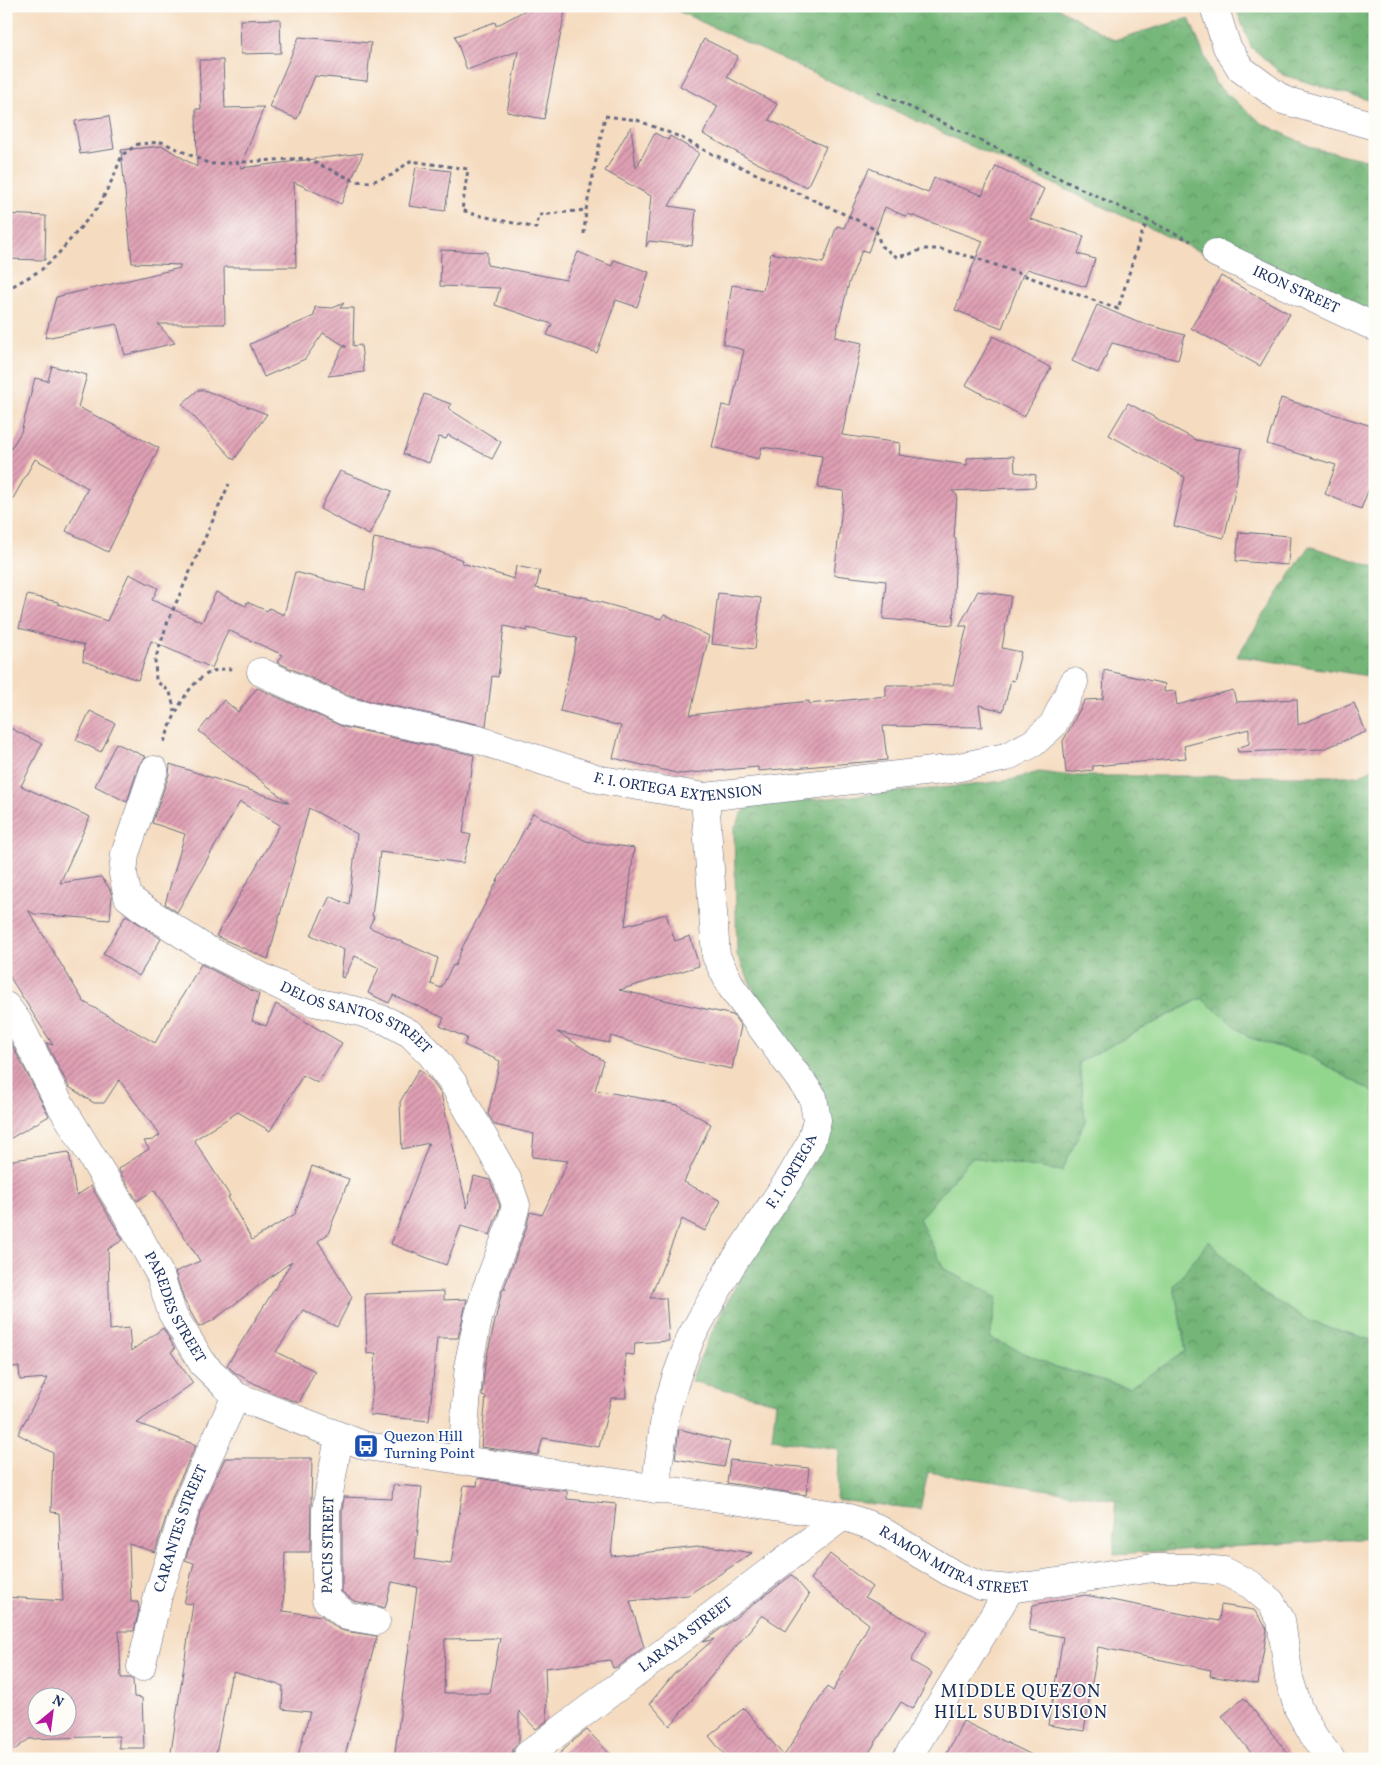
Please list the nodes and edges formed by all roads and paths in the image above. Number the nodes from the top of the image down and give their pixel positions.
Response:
1 (1214, 6) edge
2 (878, 92) dead end
3 (1375, 126) edge
4 (586, 210) junction
5 (1148, 220) junction
6 (584, 234) dead end
7 (1216, 253) joint
8 (6, 290) edge
9 (1375, 327) edge
10 (228, 484) dead end
11 (225, 669) dead end
12 (261, 672) dead end
13 (1074, 682) dead end
14 (175, 712) junction
15 (154, 770) joint
16 (705, 797) junction
17 (6, 1006) edge
18 (236, 1396) junction
19 (339, 1437) junction
20 (462, 1461) junction
21 (655, 1489) junction
22 (842, 1516) junction
23 (1010, 1589) junction
24 (376, 1621) dead end
25 (141, 1667) dead end
26 (528, 1755) dead end
27 (906, 1759) edge
28 (1331, 1759) edge

1 - 3 street
2 - 5 path
4 - 5 path
4 - 6 path
4 - 8 path
5 - 7 path
7 - 9 street, IRON STREET
10 - 14 path
11 - 14 path
12 - 16 street, F. I. ORTEGA EXTENSION
13 - 16 street, F. I. ORTEGA EXTENSION
14 - 15 path
15 - 20 street, DELOS SANTOS STREET
16 - 21 street, F. I. ORTEGA
17 - 18 street, PAREDES STREET
18 - 19 street, PAREDES STREET
18 - 25 street, CARANTES STREET
19 - 20 street, PAREDES STREET
19 - 24 street, PACIS STREET
20 - 21 street, RAMON MITRA STREET
21 - 22 street, RAMON MITRA STREET
22 - 23 street, RAMON MITRA STREET
22 - 26 street, LARAYA STREET
23 - 27 street
23 - 28 street, RAMON MITRA STREET

